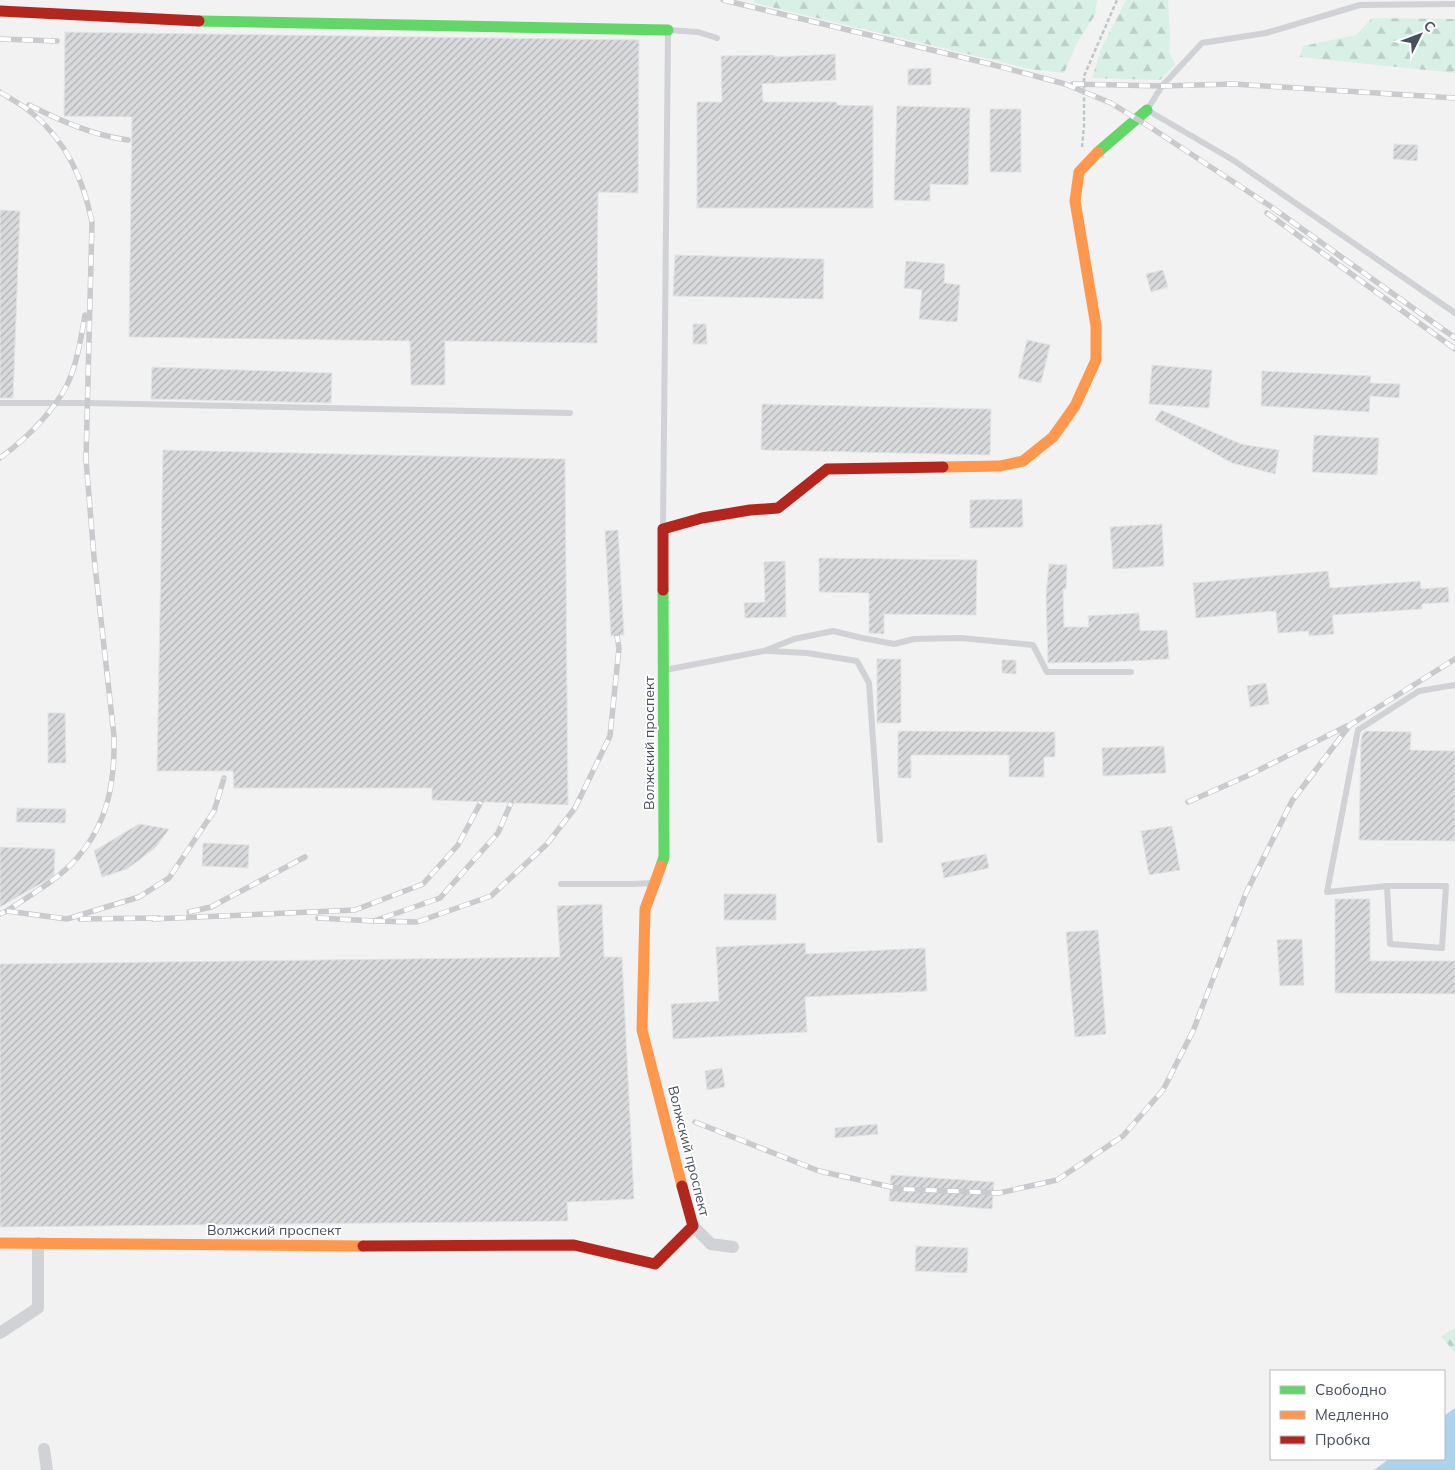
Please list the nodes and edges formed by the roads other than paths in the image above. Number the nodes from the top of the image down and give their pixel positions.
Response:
1 (1455, 4) edge
2 (0, 11) edge
3 (668, 30) junction
4 (717, 38) dead end
5 (1147, 110) junction
6 (1455, 313) edge
7 (0, 403) edge
8 (570, 413) dead end
9 (663, 529) junction
10 (764, 651) junction
11 (663, 670) junction
12 (1132, 672) dead end
13 (1455, 685) edge
14 (880, 840) dead end
15 (654, 882) junction
16 (561, 884) dead end
17 (1387, 886) junction
18 (692, 1226) junction
19 (0, 1243) edge
20 (38, 1243) junction
21 (733, 1247) dead end
22 (0, 1333) edge
23 (44, 1449) dead end
24 (47, 1470) edge

1 - 5 lane
2 - 3 street
3 - 4 lane
3 - 9 lane
5 - 6 lane
5 - 9 street
7 - 8 lane
9 - 11 street, Волжский проспект
10 - 11 lane
10 - 12 lane
10 - 14 lane
11 - 15 street, Волжский проспект
13 - 17 lane
15 - 16 lane
15 - 18 street, Волжский проспект
17 - 17 lane
18 - 20 street, Волжский проспект
18 - 21 street
19 - 20 street, Волжский проспект
20 - 22 street
23 - 24 street

